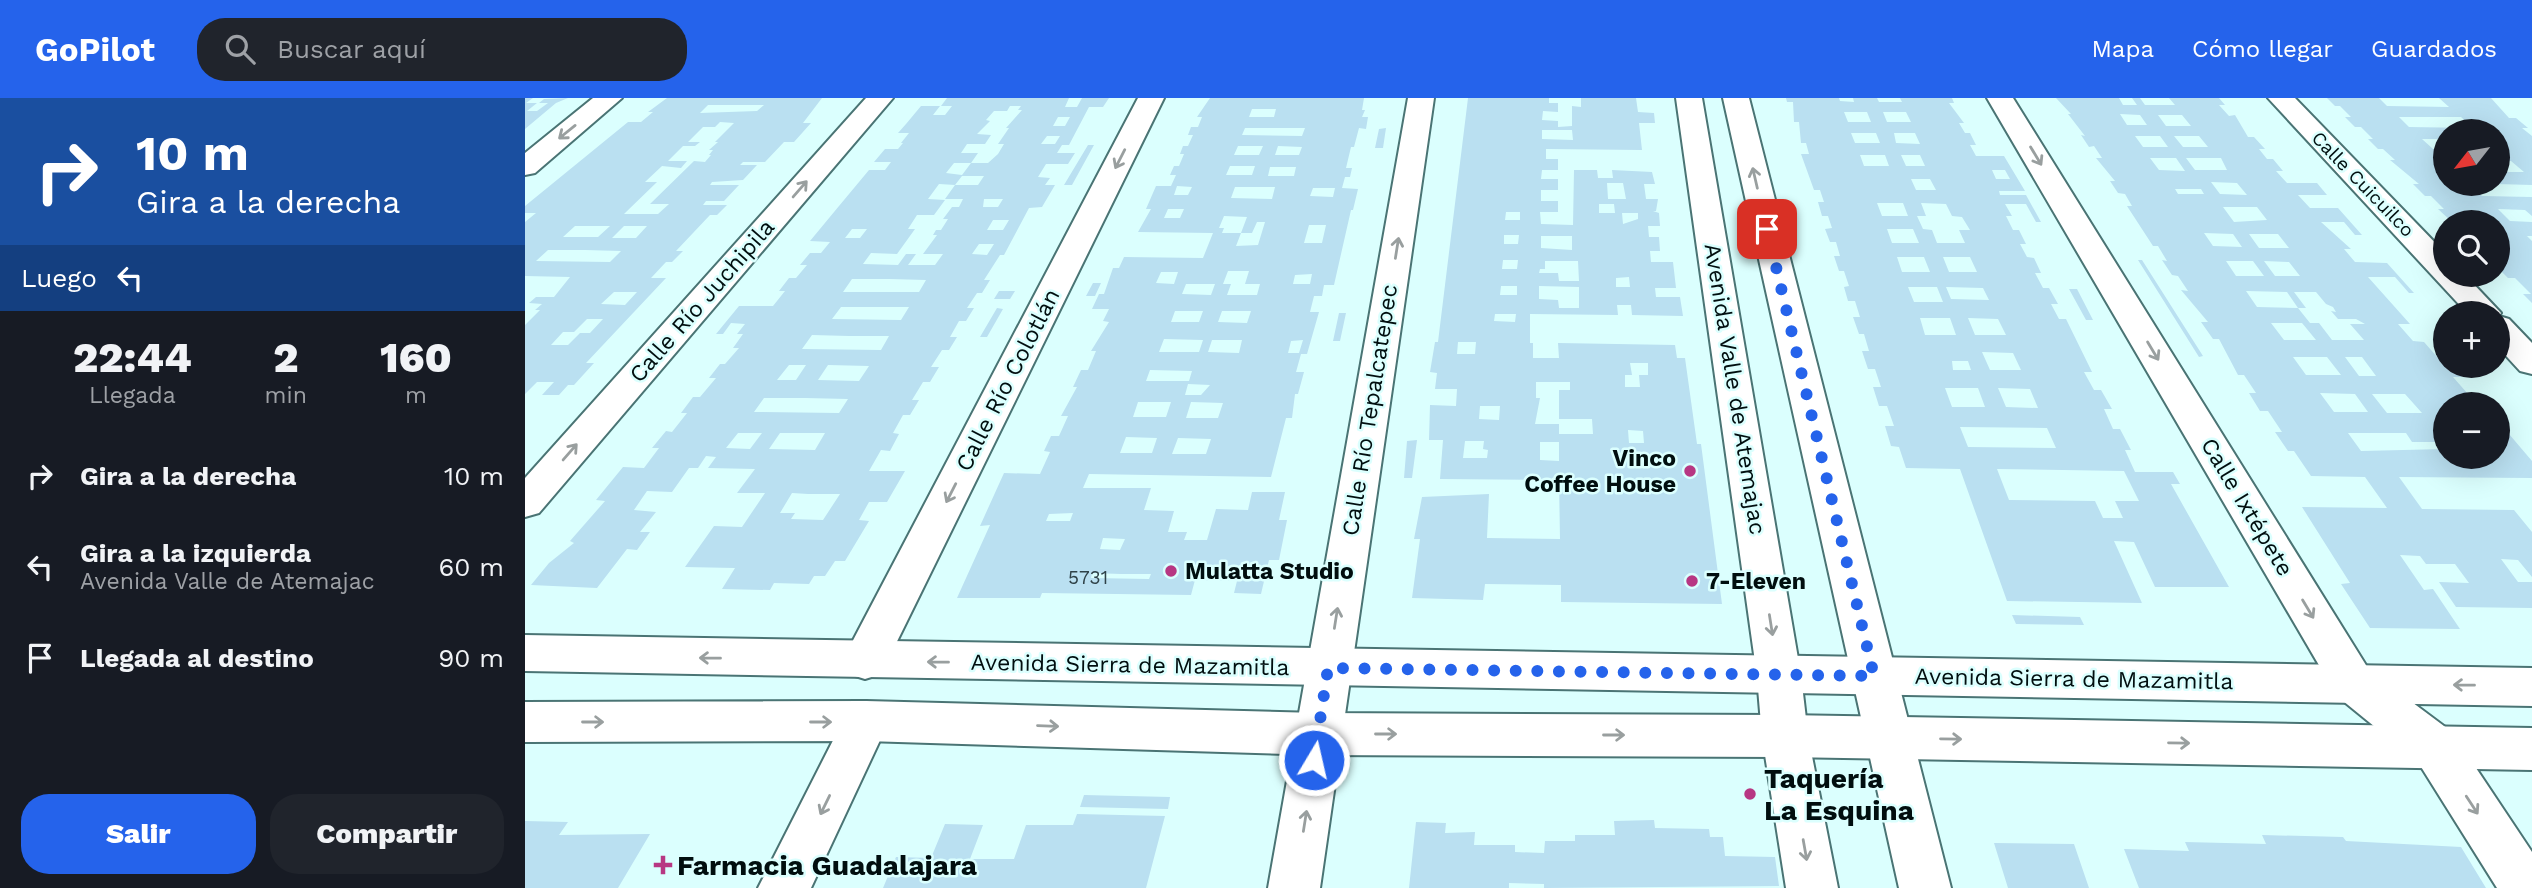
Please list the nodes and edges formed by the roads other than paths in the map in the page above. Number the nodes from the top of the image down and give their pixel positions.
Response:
1 (610, 98) edge
2 (880, 98) edge
3 (1151, 98) edge
4 (1421, 98) edge
5 (1689, 98) edge
6 (1736, 98) edge
7 (2000, 98) edge
8 (2281, 98) edge
9 (525, 167) edge
10 (2433, 258) edge
11 (2460, 287) edge
12 (2473, 301) edge
13 (2510, 340) edge
14 (2532, 363) edge
15 (525, 503) edge
16 (525, 653) edge
17 (865, 661) junction
18 (1328, 668) junction
19 (1779, 676) junction
20 (1874, 676) junction
21 (2353, 683) junction
22 (2532, 687) edge
23 (866, 721) junction
24 (525, 722) edge
25 (1318, 734) junction
26 (1785, 736) junction
27 (1889, 738) junction
28 (2435, 747) junction
29 (2532, 749) edge
30 (784, 888) edge
31 (1294, 888) edge
32 (1812, 888) edge
33 (1925, 888) edge
34 (2526, 888) edge

1 -> 9 street
15 -> 2 street, Calle Río Juchipila
3 -> 17 street, Calle Río Colotlán
18 -> 4 street, Calle Río Tepalcatepec
5 -> 19 street, Avenida Valle de Atemajac
20 -> 6 street
7 -> 21 street, Calle Ixtépete
8 - 10 street, Calle Cuicuilco
11 - 12 street
13 - 14 street
17 -> 16 street, Avenida Sierra de Mazamitla
18 -> 17 street, Avenida Sierra de Mazamitla
18 - 19 street, Avenida Sierra de Mazamitla
18 - 25 street, Calle Río Tepalcatepec
19 - 20 street, Avenida Sierra de Mazamitla
19 - 26 street, Avenida Valle de Atemajac
20 - 21 street, Avenida Sierra de Mazamitla
20 - 27 street
22 -> 21 street, Avenida Sierra de Mazamitla
21 - 28 street, Calle Ixtépete
24 -> 23 street
23 -> 25 street
23 -> 30 street
25 -> 26 street
31 -> 25 street, Calle Río Tepalcatepec
26 - 27 street
26 -> 32 street, Avenida Valle de Atemajac
27 -> 28 street
27 - 33 street
28 - 29 street
28 -> 34 street, Calle Ixtépete

